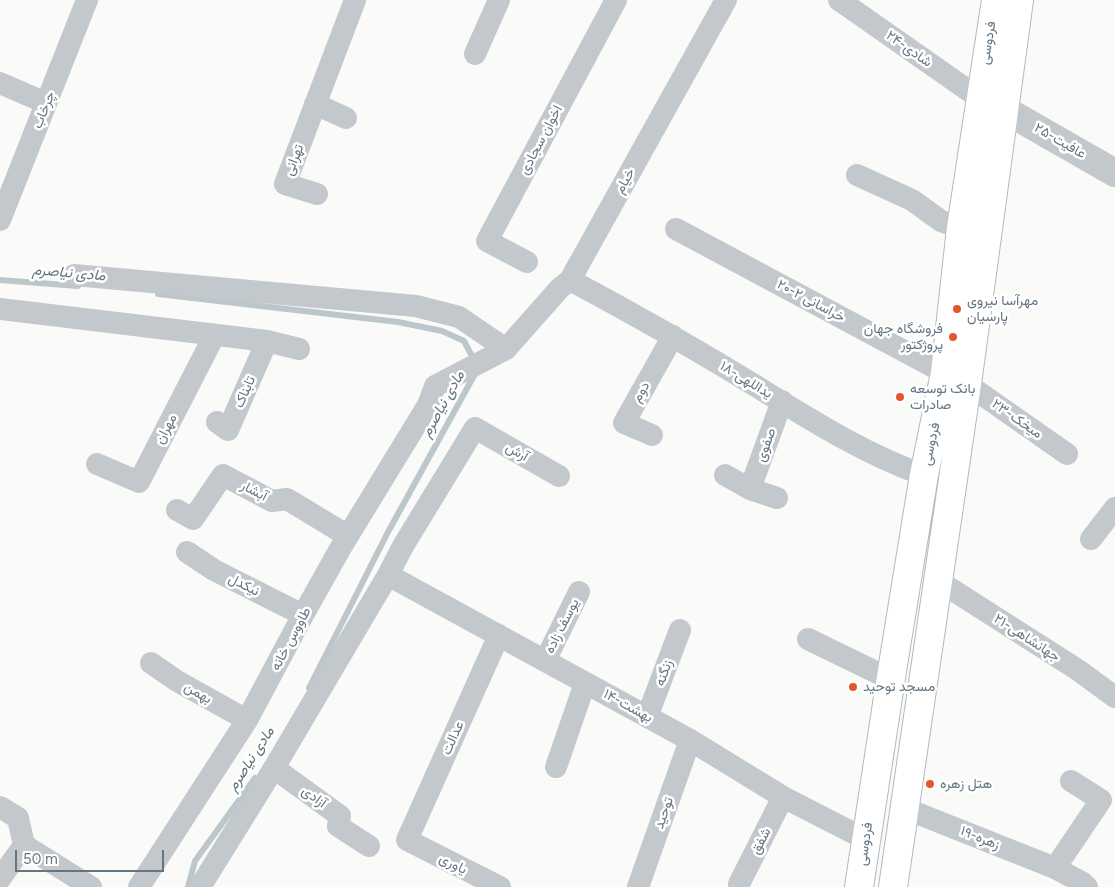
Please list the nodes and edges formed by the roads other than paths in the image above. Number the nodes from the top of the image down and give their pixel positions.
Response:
1 (87, 0) edge
2 (355, 0) edge
3 (499, 0) edge
4 (616, 0) edge
5 (726, 0) edge
6 (839, 0) edge
7 (996, 0) edge
8 (1019, 0) edge
9 (475, 54) dead end
10 (0, 83) edge
11 (979, 98) junction
12 (46, 104) junction
13 (315, 104) junction
14 (1005, 110) junction
15 (346, 118) dead end
16 (1115, 173) edge
17 (857, 175) dead end
18 (6, 190) edge
19 (316, 194) dead end
20 (0, 220) edge
21 (961, 228) junction
22 (676, 229) dead end
23 (527, 262) dead end
24 (74, 275) dead end
25 (570, 280) junction
26 (0, 309) edge
27 (214, 336) junction
28 (673, 336) junction
29 (267, 341) junction
30 (300, 349) dead end
31 (506, 349) junction
32 (956, 378) junction
33 (782, 401) junction
34 (218, 422) dead end
35 (652, 435) dead end
36 (1067, 454) dead end
37 (98, 464) dead end
38 (725, 475) dead end
39 (924, 475) junction
40 (559, 476) dead end
41 (750, 489) junction
42 (777, 498) dead end
43 (1115, 508) edge
44 (177, 510) dead end
45 (348, 536) junction
46 (1091, 539) dead end
47 (187, 552) dead end
48 (388, 575) junction
49 (938, 580) junction
50 (579, 592) dead end
51 (303, 615) junction
52 (680, 630) dead end
53 (499, 636) junction
54 (808, 639) dead end
55 (545, 661) junction
56 (151, 663) dead end
57 (890, 679) junction
58 (585, 683) junction
59 (1115, 697) edge
60 (647, 717) junction
61 (247, 720) junction
62 (690, 740) junction
63 (556, 767) dead end
64 (274, 768) junction
65 (1071, 781) dead end
66 (783, 797) junction
67 (0, 807) edge
68 (904, 808) junction
69 (865, 839) junction
70 (407, 840) joint
71 (24, 845) junction
72 (369, 846) dead end
73 (1055, 868) junction
74 (0, 879) edge
75 (739, 884) dead end
76 (91, 887) edge
77 (139, 887) edge
78 (200, 887) edge
79 (500, 887) edge
80 (638, 887) edge
81 (859, 887) edge
82 (892, 887) edge
83 (1087, 887) edge

1 - 12 street, چرخاب
2 - 13 street, تهرانی
3 - 9 street
4 - 23 street, اخوان سجادی
5 - 25 street, خیام
6 - 11 street, ۲۴-شادی
7 - 11 main road, فردوسی
8 - 14 main road, فردوسی
10 - 12 street
11 - 14 main road
11 - 21 main road, فردوسی
12 - 18 street, چرخاب
13 - 15 street
13 - 19 street, تهرانی
14 - 16 street, ۲۵-عافیت
14 - 32 main road, فردوسی
17 - 21 street
18 - 20 street, چرخاب
21 - 32 main road, فردوسی
22 - 32 street, ۲۰-خراسانی ۲
24 - 31 street
25 - 28 street, ۱۸-یداللهی
25 - 31 street, خیام
26 - 27 street
27 - 29 street
27 - 37 street, مهران
28 - 33 street, ۱۸-یداللهی
28 - 35 street, دوم
29 - 30 street
29 - 34 street, تابناک
31 - 45 street, طاووس خانه
32 - 36 street, ۲۳-میخک
32 - 39 main road, فردوسی
32 - 49 main road, فردوسی
33 - 39 street, ۱۸-یداللهی
33 - 41 street, صفوی
38 - 41 street
39 - 57 main road, فردوسی
40 - 48 street, آرش
41 - 42 street
43 - 46 street
44 - 45 street, آبشار
45 - 51 street, طاووس خانه
47 - 51 street, نیکدل
48 - 53 street, ۱۴-بهشت
48 - 64 street
49 - 59 street, ۲۱-جهانشاهی
49 - 68 main road, فردوسی
50 - 55 street, یوسف زاده
51 - 61 street, طاووس خانه
52 - 60 street, زنگنه
53 - 55 street, ۱۴-بهشت
53 - 70 street, عدالت
54 - 57 street
55 - 58 street, ۱۴-بهشت
56 - 61 street, بهمن
57 - 69 main road, فردوسی
58 - 60 street, ۱۴-بهشت
58 - 63 street
60 - 62 street, ۱۴-بهشت
61 - 77 street, طاووس خانه
62 - 66 street, ۱۴-بهشت
62 - 80 street, توحید
64 - 72 street, آزادی
64 - 78 street
65 - 73 street
66 - 69 street, ۱۴-بهشت
66 - 75 street, شفق
67 - 71 street
68 - 73 street, ۱۹-زهره
68 - 82 main road, فردوسی
69 - 81 main road, فردوسی
70 - 79 street, یاوری
71 - 74 street
71 - 76 street
73 - 83 street, ۱۹-زهره

